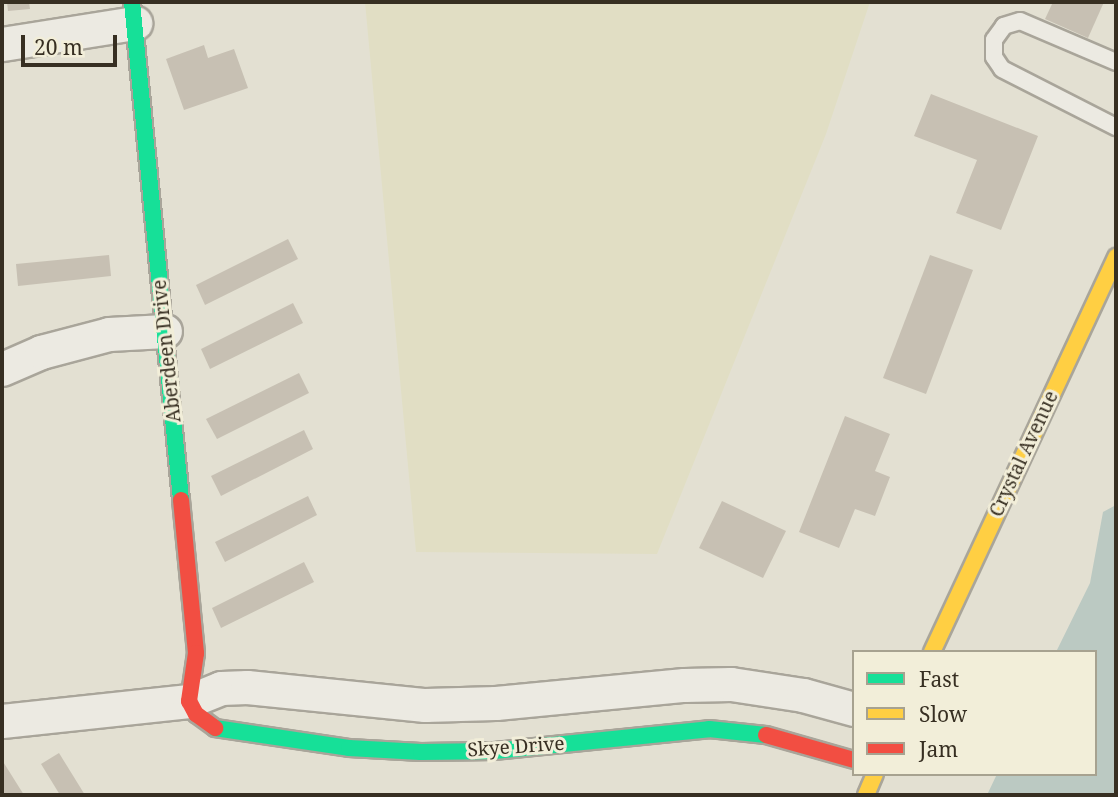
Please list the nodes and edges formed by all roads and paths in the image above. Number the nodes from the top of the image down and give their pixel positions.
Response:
1 (134, 12) edge
2 (2, 44) edge
3 (1116, 62) edge
4 (1116, 127) edge
5 (1116, 257) edge
6 (165, 331) junction
7 (2, 369) edge
8 (933, 650) edge
9 (531, 699) junction
10 (189, 701) junction
11 (852, 708) edge
12 (2, 722) edge
13 (511, 749) junction
14 (852, 759) edge
15 (875, 776) edge
16 (866, 795) edge

1 - 2 street
1 - 6 street, Aberdeen Drive
3 - 4 lane
5 - 8 street, Crystal Avenue
6 - 7 street
6 - 10 street, Aberdeen Drive
9 - 10 street
9 - 11 street
9 - 13 street
10 - 12 street
10 - 13 street, Skye Drive
13 - 14 street, Skye Drive
15 - 16 street

